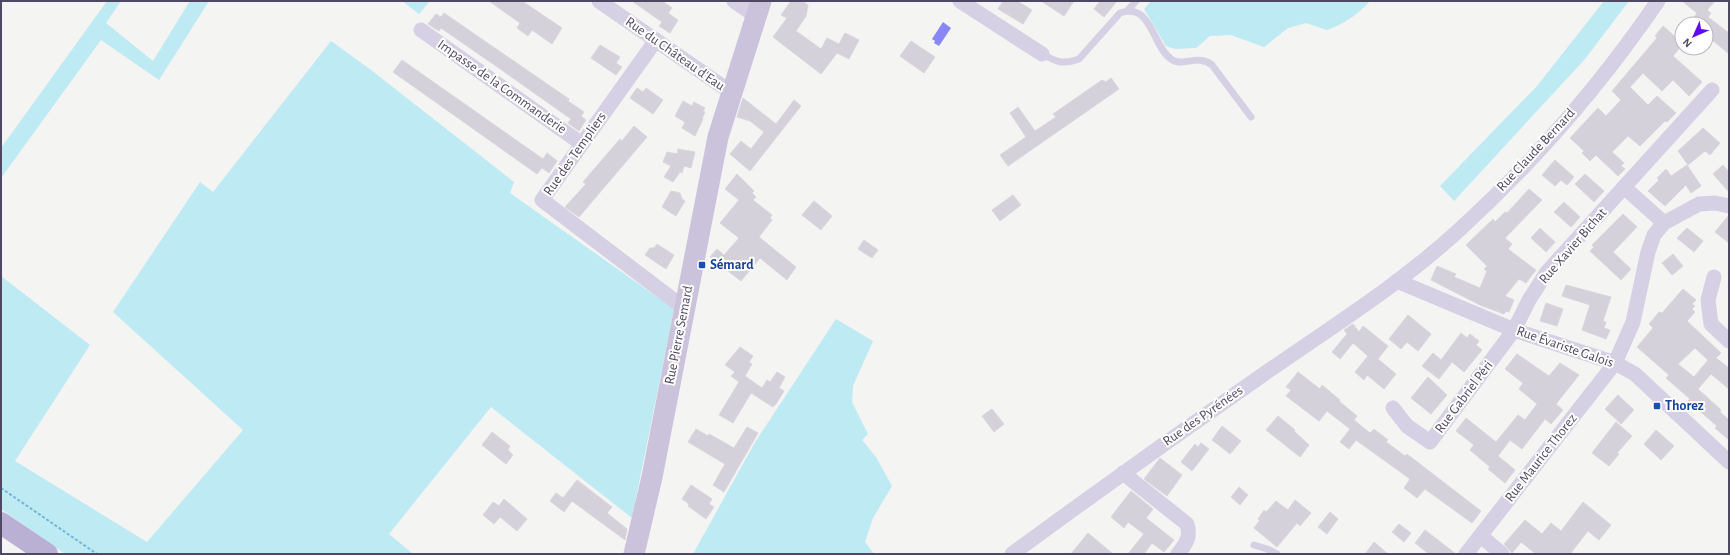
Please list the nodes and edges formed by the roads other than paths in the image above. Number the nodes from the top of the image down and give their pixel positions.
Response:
1 (599, 1) edge
2 (734, 1) edge
3 (960, 1) edge
4 (1136, 1) edge
5 (1658, 1) edge
6 (758, 8) edge
7 (1128, 10) junction
8 (421, 30) dead end
9 (656, 40) junction
10 (1042, 54) joint
11 (1712, 90) dead end
12 (732, 93) junction
13 (1251, 117) dead end
14 (582, 144) junction
15 (1624, 187) junction
16 (1729, 206) edge
17 (1664, 223) junction
18 (1714, 277) dead end
19 (1397, 281) junction
20 (684, 308) junction
21 (1514, 330) junction
22 (1729, 341) edge
23 (1615, 363) junction
24 (1393, 408) dead end
25 (1729, 462) edge
26 (1123, 473) junction
27 (1, 523) edge
28 (1481, 536) junction
29 (1254, 545) dead end
30 (47, 554) edge
31 (634, 554) edge
32 (1012, 554) edge
33 (1178, 554) edge
34 (1277, 554) edge
35 (1466, 554) edge
36 (1502, 554) edge

1 - 9 street, Rue du Château d'Eau
2 - 6 street
3 - 10 street
4 - 7 lane
5 - 19 street, Rue Claude Bernard
6 - 12 main road, Rue Pierre Semard
7 - 10 lane
7 - 13 lane
8 - 14 street, Impasse de la Commanderie
9 - 12 street, Rue du Château d'Eau
9 - 14 street, Rue des Templiers
11 - 15 street, Rue Xavier Bichat
12 - 20 main road, Rue Pierre Semard
14 - 20 street, Rue des Templiers
15 - 17 street
15 - 21 street, Rue Xavier Bichat
16 - 17 street
17 - 23 street, Rue Maurice Thorez
18 - 22 street
19 - 21 street, Rue Évariste Galois
19 - 26 street, Rue des Pyrénées
20 - 31 main road, Rue Pierre Semard
21 - 23 street, Rue Évariste Galois
21 - 24 street, Rue Gabriel Péri
23 - 25 street, Rue Évariste Galois
23 - 28 street, Rue Maurice Thorez
26 - 32 street, Rue des Pyrénées
26 - 33 street
27 - 30 main road
28 - 35 street, Rue Maurice Thorez
28 - 36 street
29 - 34 lane

